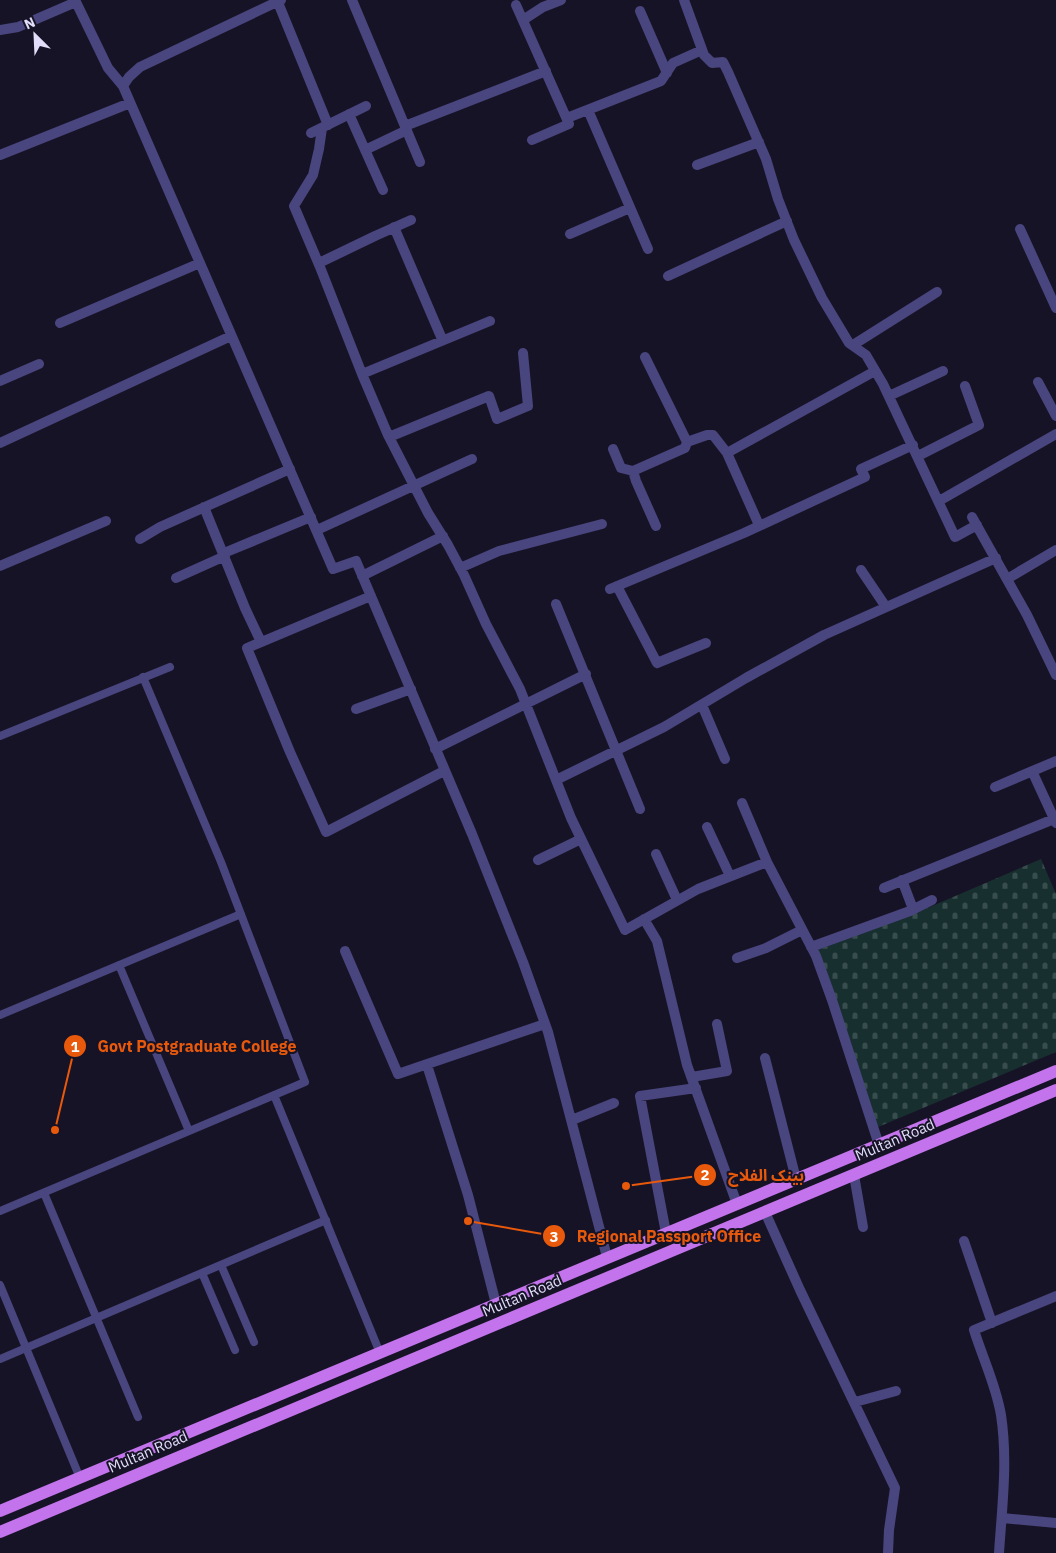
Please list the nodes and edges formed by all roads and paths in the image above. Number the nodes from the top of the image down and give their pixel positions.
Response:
1 (352, 0) edge
2 (561, 0) edge
3 (684, 0) edge
4 (279, 1) edge
5 (516, 5) dead end
6 (640, 11) dead end
7 (523, 20) junction
8 (0, 30) edge
9 (702, 50) junction
10 (546, 71) junction
11 (666, 73) junction
12 (123, 86) junction
13 (130, 103) junction
14 (366, 106) dead end
15 (588, 110) junction
16 (350, 114) junction
17 (566, 118) junction
18 (325, 126) junction
19 (406, 128) junction
20 (311, 132) dead end
21 (532, 140) dead end
22 (759, 142) junction
23 (365, 150) junction
24 (0, 155) edge
25 (420, 162) dead end
26 (697, 165) dead end
27 (383, 190) dead end
28 (630, 208) junction
29 (411, 220) dead end
30 (787, 221) junction
31 (394, 228) junction
32 (1020, 229) dead end
33 (570, 234) dead end
34 (648, 249) dead end
35 (200, 263) junction
36 (319, 263) junction
37 (668, 276) dead end
38 (937, 292) dead end
39 (1056, 308) edge
40 (490, 320) dead end
41 (60, 323) dead end
42 (232, 336) junction
43 (442, 340) junction
44 (853, 346) junction
45 (523, 353) dead end
46 (645, 356) dead end
47 (39, 364) dead end
48 (875, 371) junction
49 (943, 371) dead end
50 (362, 374) junction
51 (0, 381) edge
52 (1038, 382) dead end
53 (965, 386) dead end
54 (889, 396) junction
55 (1056, 416) edge
56 (1056, 434) edge
57 (389, 437) junction
58 (687, 442) junction
59 (0, 443) edge
60 (913, 445) junction
61 (613, 449) dead end
62 (727, 453) junction
63 (918, 456) junction
64 (472, 459) dead end
65 (290, 469) junction
66 (633, 471) junction
67 (414, 487) junction
68 (939, 501) junction
69 (204, 507) junction
70 (311, 517) junction
71 (106, 521) dead end
72 (602, 524) dead end
73 (759, 525) junction
74 (656, 526) dead end
75 (317, 530) junction
76 (443, 536) junction
77 (140, 539) dead end
78 (1056, 550) edge
79 (225, 555) junction
80 (996, 558) junction
81 (0, 566) edge
82 (460, 568) junction
83 (861, 570) dead end
84 (362, 576) junction
85 (176, 578) dead end
86 (1007, 578) junction
87 (371, 596) junction
88 (556, 604) dead end
89 (886, 608) junction
90 (261, 642) junction
91 (706, 642) dead end
92 (170, 667) dead end
93 (586, 674) junction
94 (1056, 675) edge
95 (143, 677) junction
96 (411, 689) junction
97 (526, 704) junction
98 (702, 705) junction
99 (356, 709) dead end
100 (0, 736) edge
101 (435, 749) junction
102 (616, 750) junction
103 (725, 759) dead end
104 (1056, 762) edge
105 (444, 771) junction
106 (1032, 771) junction
107 (556, 780) junction
108 (995, 787) dead end
109 (742, 803) dead end
110 (640, 809) dead end
111 (1054, 817) edge
112 (707, 827) dead end
113 (581, 839) junction
114 (656, 854) dead end
115 (538, 860) dead end
116 (767, 862) junction
117 (730, 876) junction
118 (902, 880) junction
119 (884, 888) dead end
120 (677, 900) junction
121 (932, 900) dead end
122 (913, 909) junction
123 (241, 914) junction
124 (644, 919) junction
125 (802, 930) junction
126 (811, 946) junction
127 (345, 951) dead end
128 (737, 958) dead end
129 (119, 965) junction
130 (0, 1015) edge
131 (545, 1024) junction
132 (717, 1024) dead end
133 (765, 1058) dead end
134 (427, 1065) junction
135 (1056, 1071) edge
136 (692, 1077) junction
137 (696, 1088) junction
138 (1056, 1092) edge
139 (274, 1095) junction
140 (614, 1103) dead end
141 (572, 1120) junction
142 (189, 1132) junction
143 (879, 1145) junction
144 (854, 1175) junction
145 (796, 1179) junction
146 (44, 1192) junction
147 (737, 1204) junction
148 (0, 1211) edge
149 (765, 1212) junction
150 (326, 1220) junction
151 (863, 1227) dead end
152 (666, 1233) junction
153 (964, 1241) dead end
154 (608, 1257) junction
155 (221, 1265) junction
156 (202, 1273) junction
157 (0, 1285) edge
158 (1056, 1296) edge
159 (496, 1304) junction
160 (96, 1318) junction
161 (992, 1323) junction
162 (254, 1342) dead end
163 (26, 1348) junction
164 (235, 1350) dead end
165 (380, 1353) junction
166 (0, 1359) edge
167 (896, 1391) dead end
168 (855, 1402) junction
169 (138, 1417) dead end
170 (80, 1478) junction
171 (0, 1511) edge
172 (1002, 1518) junction
173 (1056, 1523) edge
174 (0, 1532) edge
175 (888, 1553) edge
176 (1000, 1553) edge

1 - 19 street
2 - 7 street
3 - 9 street
4 - 12 street
4 - 18 street
5 - 7 street
6 - 11 street
7 - 10 street
8 - 12 street
9 - 11 street
9 - 22 street
10 - 17 street
10 - 19 street
11 - 15 street
12 - 13 street
13 - 24 street
13 - 35 street
14 - 16 street
15 - 17 street
15 - 28 street
16 - 18 street
16 - 23 street
17 - 21 street
18 - 20 street
18 - 36 street
19 - 23 street
19 - 25 street
22 - 26 street
22 - 30 street
23 - 27 street
28 - 33 street
28 - 34 street
29 - 31 street
30 - 37 street
30 - 44 street
31 - 36 street
31 - 43 street
32 - 39 street
35 - 41 street
35 - 42 street
36 - 50 street
38 - 44 street
40 - 43 street
42 - 59 street
42 - 65 street
43 - 50 street
44 - 48 street
45 - 57 street
46 - 58 street
47 - 51 street
48 - 54 street
48 - 62 street
49 - 54 street
50 - 57 street
52 - 55 street
53 - 63 street
54 - 60 street
56 - 68 street
57 - 67 street
58 - 62 street
58 - 66 street
60 - 63 street
60 - 73 street
61 - 66 street
62 - 73 street
63 - 68 street
64 - 67 street
65 - 69 street
65 - 70 street
66 - 74 street
67 - 75 street
67 - 76 street
68 - 80 street
69 - 77 street
69 - 79 street
70 - 75 street
70 - 79 street
71 - 81 street
72 - 82 street
73 - 91 street
75 - 84 street
76 - 82 street
76 - 84 street
78 - 86 street
79 - 85 street
79 - 90 street
80 - 86 street
80 - 89 street
82 - 97 street
83 - 89 street
84 - 87 street
86 - 94 street
87 - 90 street
87 - 96 street
88 - 93 street
89 - 98 street
90 - 105 street
92 - 95 lane
93 - 97 street
93 - 102 street
95 - 100 lane
95 - 123 lane
96 - 99 street
96 - 101 street
97 - 101 street
97 - 107 street
98 - 102 street
98 - 103 street
101 - 105 street
102 - 107 street
102 - 110 street
104 - 106 street
105 - 131 street
106 - 108 street
106 - 111 street
107 - 113 street
109 - 116 street
111 - 118 street
112 - 117 street
113 - 115 street
113 - 124 street
114 - 120 street
116 - 117 street
116 - 125 street
117 - 120 street
118 - 119 street
118 - 122 street
120 - 124 street
121 - 122 street
122 - 126 street
123 - 129 lane
123 - 139 lane
124 - 136 street
125 - 126 street
125 - 128 street
126 - 143 street
127 - 134 street
129 - 130 lane
129 - 142 lane
131 - 134 street
131 - 141 street
132 - 136 street
133 - 145 street
134 - 159 street
135 - 143 main road, Multan Road
136 - 137 street
137 - 147 street
137 - 152 street
138 - 144 main road, Multan Road
139 - 142 lane
139 - 150 lane
140 - 141 street
141 - 154 street
142 - 146 lane
143 - 145 main road, Multan Road
144 - 149 main road, Multan Road
144 - 151 street
145 - 147 main road, Multan Road
146 - 148 lane
146 - 160 lane
147 - 152 main road, Multan Road
149 - 168 street
149 - 174 main road, Multan Road
150 - 155 lane
150 - 165 lane
152 - 154 main road, Multan Road
153 - 161 street
154 - 159 main road, Multan Road
155 - 156 lane
155 - 162 lane
156 - 160 lane
156 - 164 lane
157 - 163 lane
158 - 161 street
159 - 165 main road, Multan Road
160 - 163 lane
160 - 169 lane
161 - 172 street
163 - 166 lane
163 - 170 lane
165 - 170 main road, Multan Road
167 - 168 street
168 - 175 street
170 - 171 main road, Multan Road
172 - 173 street
172 - 176 street

